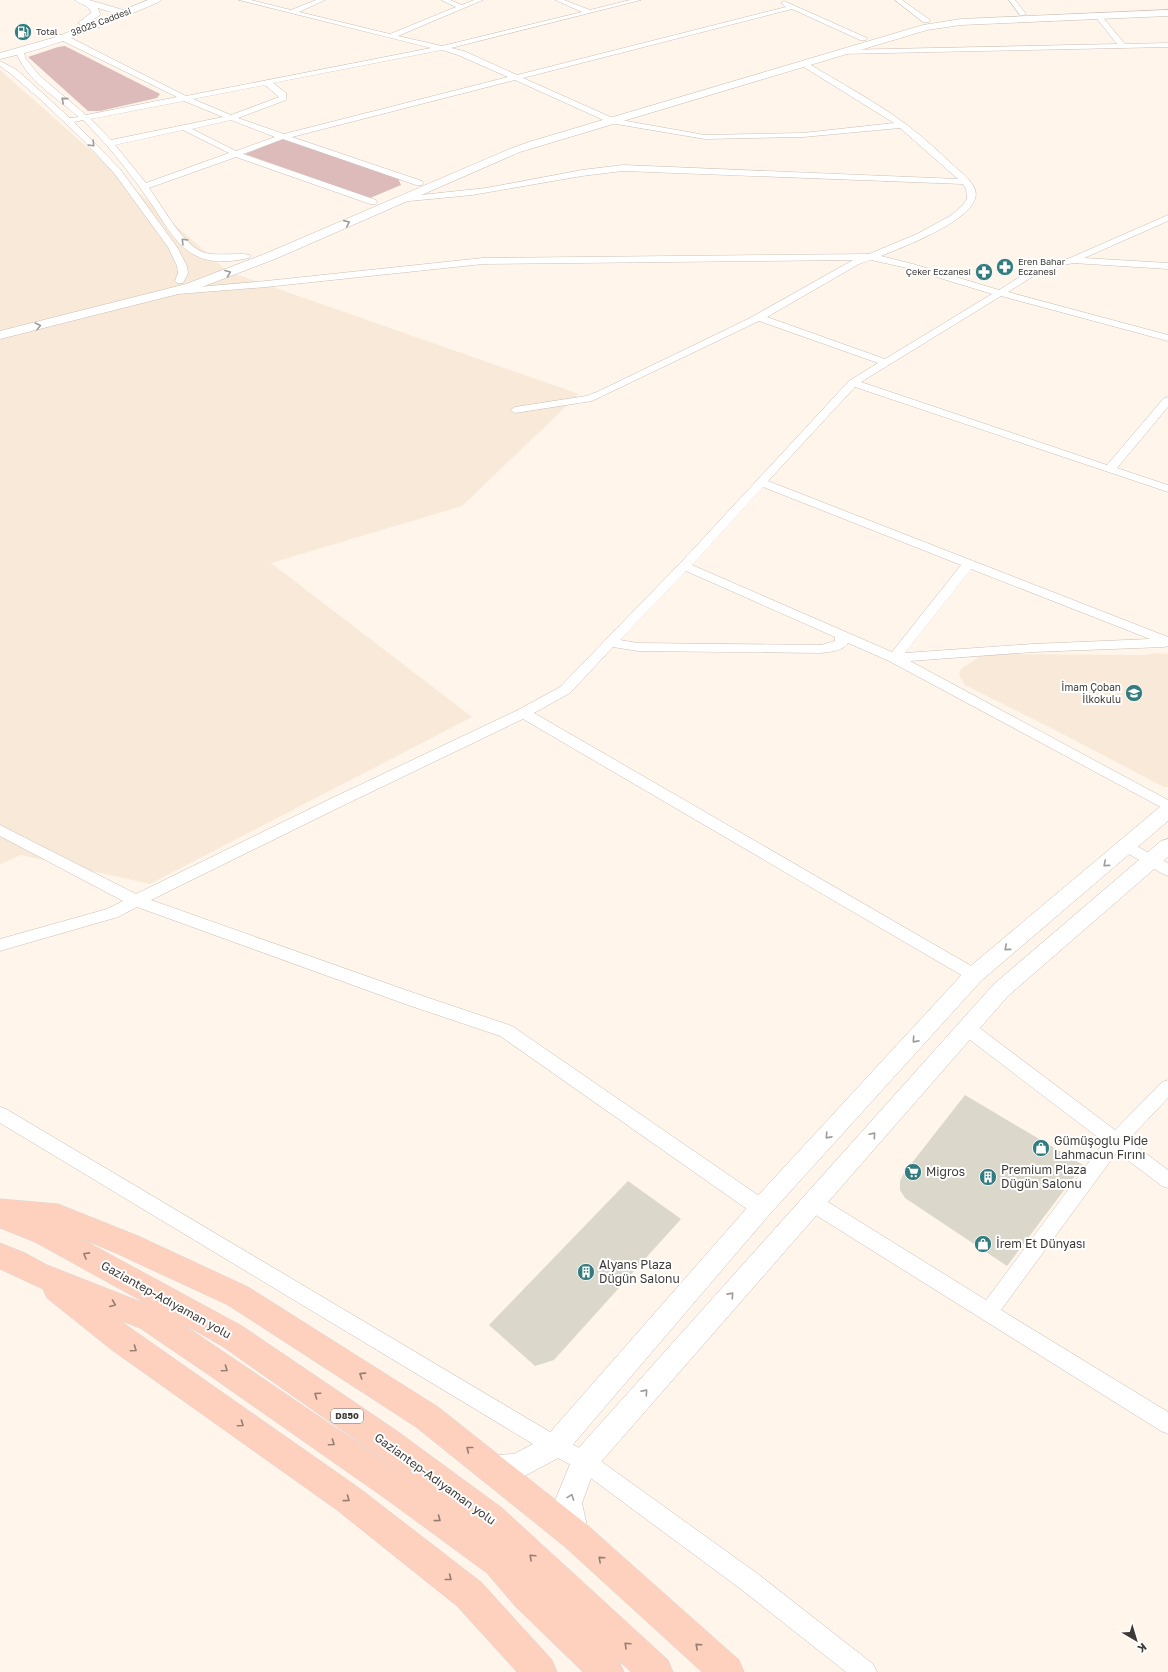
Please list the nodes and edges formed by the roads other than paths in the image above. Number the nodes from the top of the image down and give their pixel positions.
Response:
1 (94, 0) edge
2 (141, 0) edge
3 (156, 0) edge
4 (244, 0) edge
5 (322, 0) edge
6 (444, 0) edge
7 (480, 0) edge
8 (558, 0) edge
9 (638, 0) edge
10 (778, 0) edge
11 (898, 0) edge
12 (1012, 0) edge
13 (81, 1) edge
14 (462, 7) junction
15 (793, 7) junction
16 (1168, 8) edge
17 (123, 10) junction
18 (292, 12) junction
19 (589, 12) junction
20 (1168, 13) edge
21 (1022, 14) junction
22 (1098, 16) junction
23 (926, 20) junction
24 (83, 22) junction
25 (391, 36) junction
26 (62, 37) junction
27 (863, 38) junction
28 (1168, 45) edge
29 (1123, 46) junction
30 (443, 48) junction
31 (0, 49) edge
32 (20, 52) junction
33 (840, 52) junction
34 (0, 56) edge
35 (0, 63) edge
36 (803, 64) junction
37 (515, 78) junction
38 (266, 82) junction
39 (184, 98) junction
40 (85, 118) junction
41 (231, 118) junction
42 (608, 120) junction
43 (68, 121) junction
44 (901, 125) junction
45 (186, 128) junction
46 (282, 137) junction
47 (111, 143) junction
48 (236, 154) junction
49 (966, 182) junction
50 (418, 183) junction
51 (144, 186) junction
52 (402, 200) junction
53 (373, 202) junction
54 (1168, 218) edge
55 (175, 252) junction
56 (195, 252) junction
57 (246, 256) junction
58 (872, 257) junction
59 (1073, 260) junction
60 (1168, 266) edge
61 (179, 286) junction
62 (1000, 293) junction
63 (758, 317) junction
64 (0, 325) edge
65 (0, 336) edge
66 (1168, 338) edge
67 (887, 363) junction
68 (853, 383) junction
69 (1168, 400) edge
70 (515, 410) dead end
71 (1110, 469) junction
72 (761, 482) junction
73 (1168, 489) edge
74 (969, 563) junction
75 (684, 566) junction
76 (842, 635) junction
77 (610, 643) junction
78 (1168, 643) edge
79 (894, 658) junction
80 (523, 713) junction
81 (1168, 806) edge
82 (1168, 811) edge
83 (0, 830) edge
84 (1127, 846) junction
85 (1163, 859) edge
86 (136, 901) junction
87 (0, 945) edge
88 (974, 975) junction
89 (967, 1028) junction
90 (1168, 1087) edge
91 (0, 1114) edge
92 (1116, 1140) junction
93 (1168, 1180) edge
94 (813, 1203) junction
95 (761, 1208) junction
96 (0, 1211) edge
97 (0, 1216) edge
98 (0, 1256) edge
99 (37, 1274) junction
100 (988, 1312) junction
101 (1168, 1424) edge
102 (555, 1446) junction
103 (584, 1461) junction
104 (493, 1468) junction
105 (575, 1535) junction
106 (540, 1672) edge
107 (607, 1672) edge
108 (656, 1672) edge
109 (727, 1672) edge
110 (865, 1672) edge

1 - 17 street
2 - 17 main road, 38025 Caddesi
3 - 17 main road, 38025 Caddesi
4 - 18 street
5 - 18 street
6 - 14 street
7 - 14 street
8 - 19 street
9 - 19 street
10 - 15 street
11 - 23 street
12 - 21 street
13 - 17 street
13 - 24 street
14 - 25 street
15 - 27 street
15 - 37 street
16 - 21 street
17 - 24 main road, 38025 Caddesi
17 - 26 main road, 38025 Caddesi
18 - 25 street
19 - 30 street
20 - 22 street
21 - 23 street
22 - 29 street
22 - 33 street
23 - 27 street
24 - 31 main road, 38025 Caddesi
25 - 30 street
26 - 32 main road, 38025 Caddesi
26 - 39 street
27 - 42 street
28 - 29 street
29 - 33 street
30 - 37 street
30 - 38 street
32 - 34 main road, 38025 Caddesi
40 -> 32 street
33 - 36 street
35 - 43 street
36 - 42 street
36 - 44 street
37 - 42 street
37 - 46 street
38 - 39 street
38 - 41 street
39 - 40 street
39 - 41 street
40 - 43 street
40 - 47 street
41 - 45 street
41 - 46 street
42 - 44 street
42 - 50 street
42 - 52 street
43 -> 55 street
44 - 49 street
45 - 47 street
45 - 48 street
46 - 48 street
46 - 50 street
47 - 51 street
48 - 51 street
48 - 53 street
49 - 52 street
49 - 58 street
50 - 53 street
56 -> 51 street
61 -> 52 street
53 - 57 street
54 - 59 street
55 - 56 street
55 - 61 street
56 - 57 street
57 - 61 street
58 - 61 street
58 - 62 street
58 - 63 street
59 - 60 street
59 - 62 street
61 - 64 street
65 -> 61 street
62 - 66 street
62 - 67 street
63 - 67 street
63 - 70 street
67 - 68 street
68 - 71 street
68 - 72 street
69 - 71 street
71 - 73 street
72 - 74 street
72 - 75 street
74 - 78 street
74 - 79 street
75 - 76 street
75 - 77 street
76 - 77 street
76 - 79 street
77 - 80 street
78 - 79 street
79 - 81 street
80 - 86 street
80 - 88 street
82 - 84 street
83 - 86 street
84 - 85 street
84 -> 88 street
85 - 89 street
86 - 87 street
86 - 95 street
88 -> 95 street
89 - 92 street
94 -> 89 street
90 - 92 street
91 - 102 street
92 - 93 street
92 - 100 street
94 - 100 street
103 -> 94 street
95 - 102 street
104 -> 96 highway
108 -> 97 highway, Gaziantep-Adıyaman yolu / D850
98 - 99 highway
99 -> 106 highway
99 -> 107 highway
100 - 101 street
102 - 103 street
102 - 104 street
105 -> 103 street
103 - 110 street
104 - 105 highway
109 -> 105 highway

